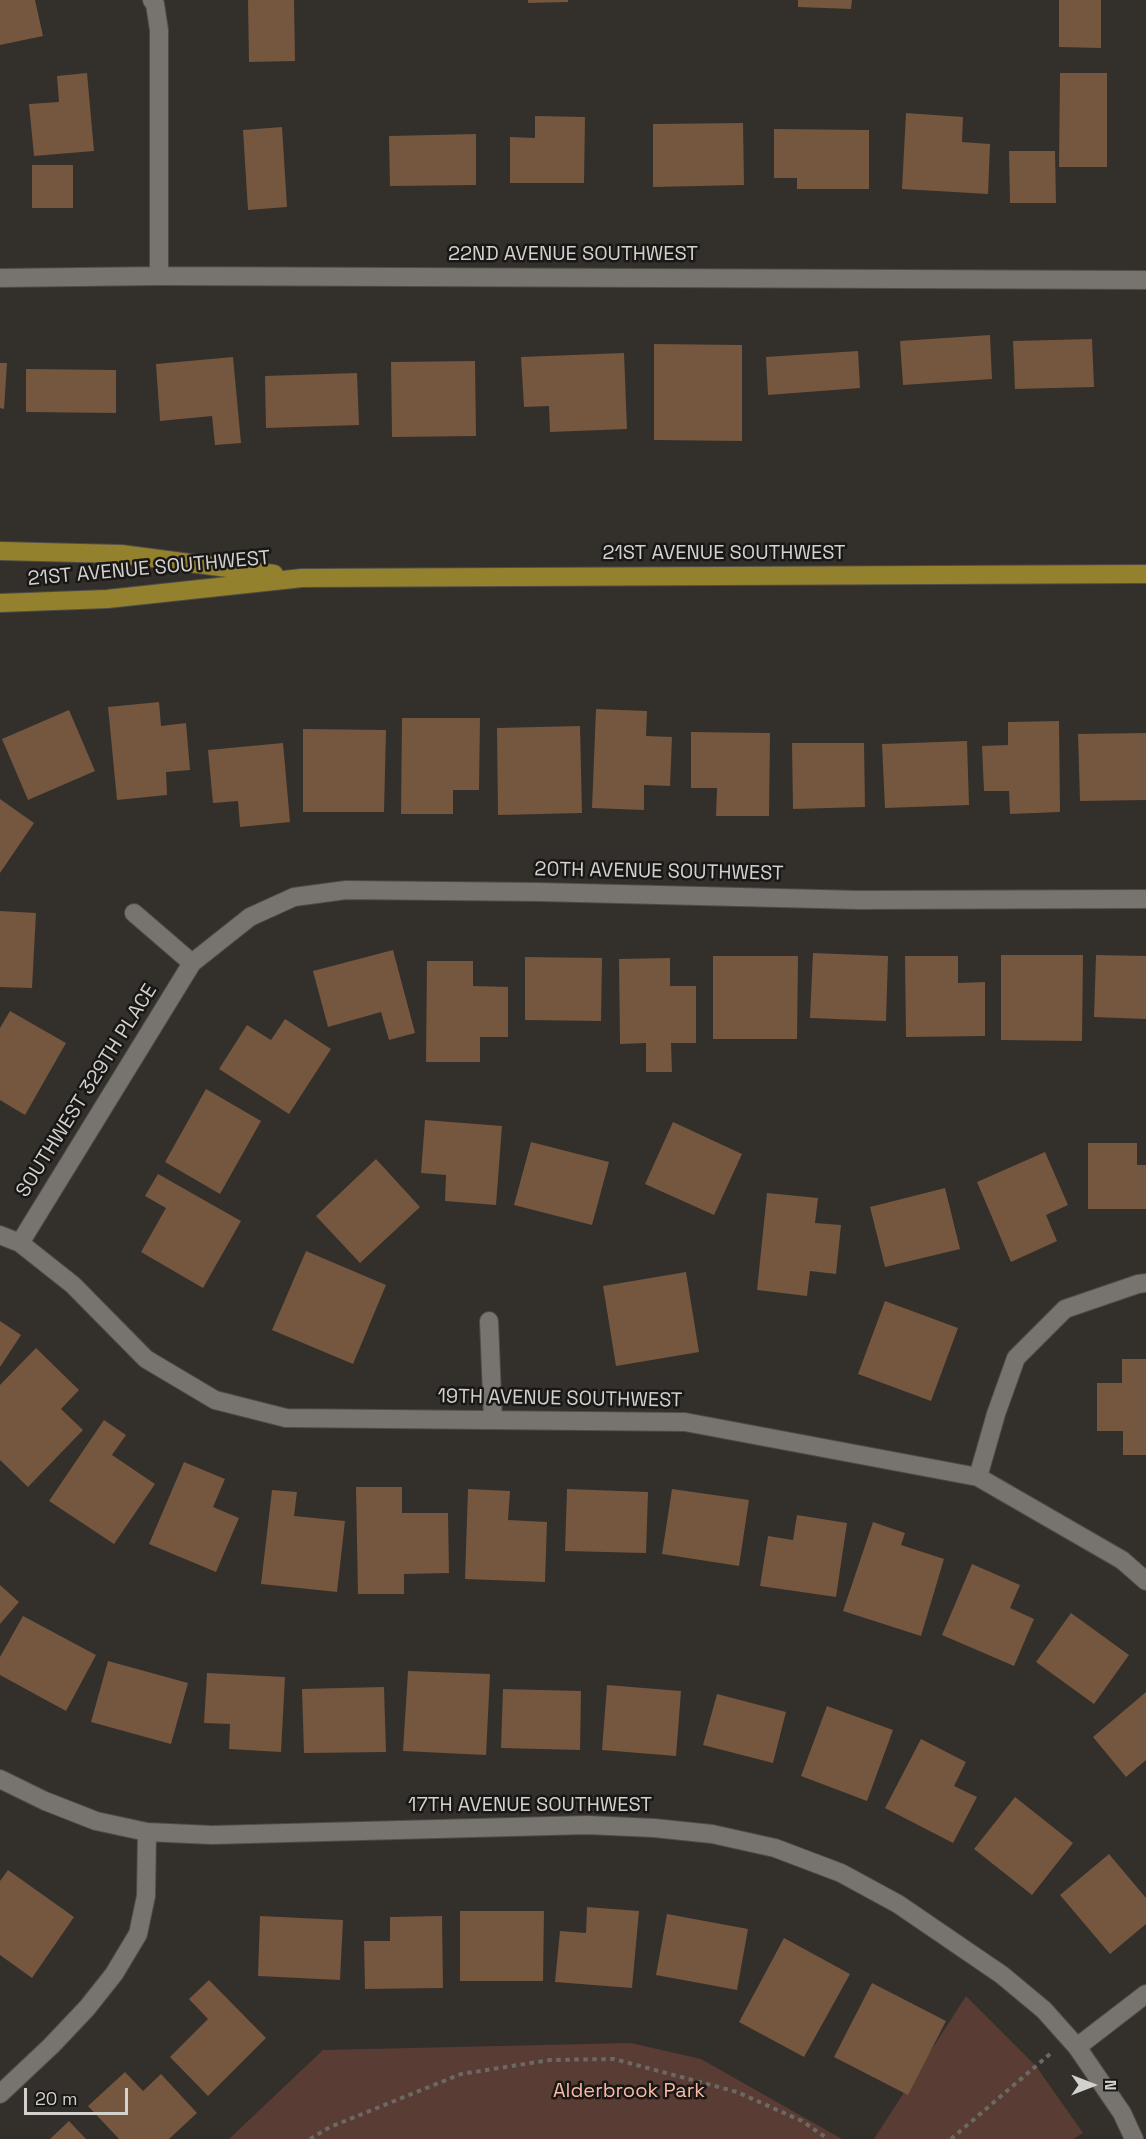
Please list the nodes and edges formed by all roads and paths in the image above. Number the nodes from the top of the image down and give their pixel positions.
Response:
1 (152, 0) edge
2 (159, 276) junction
3 (0, 278) edge
4 (1146, 280) edge
5 (0, 551) edge
6 (1146, 574) edge
7 (302, 578) junction
8 (0, 603) edge
9 (1146, 899) edge
10 (134, 913) dead end
11 (192, 963) junction
12 (0, 1235) edge
13 (20, 1243) junction
14 (1146, 1283) edge
15 (489, 1321) dead end
16 (492, 1420) junction
17 (978, 1477) junction
18 (1146, 1581) edge
19 (0, 1779) edge
20 (147, 1832) junction
21 (1146, 1994) edge
22 (1073, 2042) junction
23 (0, 2094) edge
24 (310, 2139) edge
25 (828, 2139) edge
26 (951, 2139) edge
27 (1134, 2139) edge

1 - 2 street
2 - 3 street, 22ND AVENUE SOUTHWEST
2 - 4 street, 22ND AVENUE SOUTHWEST
5 - 7 main road, 21ST AVENUE SOUTHWEST
6 - 7 main road, 21ST AVENUE SOUTHWEST
7 - 8 main road, 21ST AVENUE SOUTHWEST
9 - 11 street, 20TH AVENUE SOUTHWEST
10 - 11 street
11 - 13 street, SOUTHWEST 329TH PLACE
12 - 13 street, 19TH AVENUE SOUTHWEST
13 - 16 street, 19TH AVENUE SOUTHWEST
14 - 17 street
15 - 16 street
16 - 17 street, 19TH AVENUE SOUTHWEST
17 - 18 street, 19TH AVENUE SOUTHWEST
19 - 20 street, 17TH AVENUE SOUTHWEST
20 - 22 street, 17TH AVENUE SOUTHWEST
20 - 23 street
21 - 22 street
22 - 26 path
22 - 27 street, 17TH AVENUE SOUTHWEST
24 - 25 path

